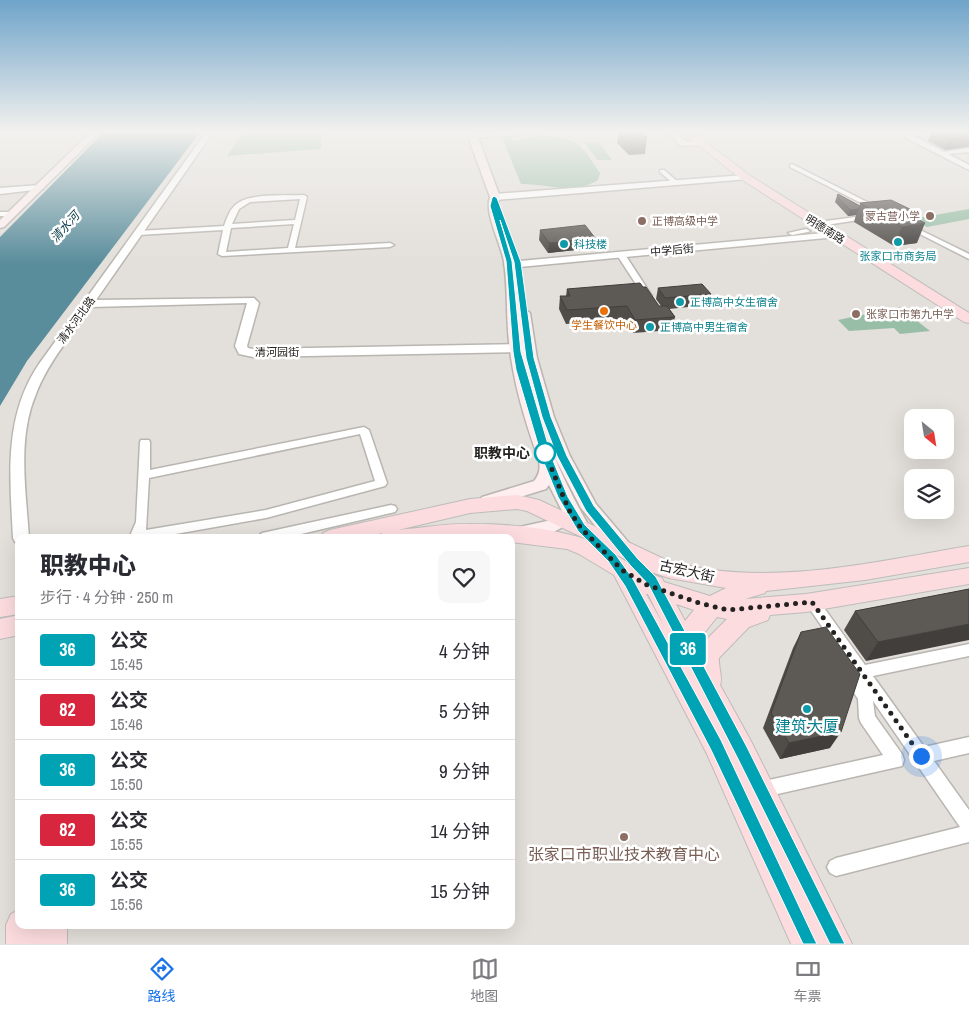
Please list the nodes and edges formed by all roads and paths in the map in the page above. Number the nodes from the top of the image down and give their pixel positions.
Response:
1 (47, 175) edge
2 (48, 175) edge
3 (179, 175) edge
4 (486, 175) edge
5 (667, 175) edge
6 (749, 175) edge
7 (810, 175) edge
8 (745, 177) joint
9 (676, 183) junction
10 (35, 187) junction
11 (0, 191) edge
12 (494, 198) junction
13 (4, 215) edge
14 (298, 222) junction
15 (899, 222) edge
16 (0, 225) edge
17 (228, 227) junction
18 (828, 228) junction
19 (138, 233) junction
20 (760, 239) dead end
21 (738, 242) junction
22 (714, 244) dead end
23 (390, 245) dead end
24 (291, 250) junction
25 (621, 255) junction
26 (969, 257) edge
27 (514, 265) junction
28 (651, 301) edge
29 (88, 304) junction
30 (969, 309) edge
31 (969, 319) edge
32 (522, 348) junction
33 (145, 442) dead end
34 (547, 458) junction
35 (144, 474) junction
36 (583, 496) junction
37 (470, 506) junction
38 (391, 509) dead end
39 (266, 514) junction
40 (572, 520) junction
41 (506, 533) junction
42 (20, 534) edge
43 (137, 534) edge
44 (152, 534) edge
45 (267, 534) edge
46 (280, 534) edge
47 (348, 534) edge
48 (437, 534) edge
49 (513, 534) edge
50 (515, 534) edge
51 (969, 554) edge
52 (623, 559) junction
53 (969, 576) edge
54 (780, 582) junction
55 (657, 589) junction
56 (812, 602) junction
57 (15, 606) edge
58 (712, 607) junction
59 (775, 607) junction
60 (0, 608) edge
61 (15, 626) edge
62 (830, 628) junction
63 (0, 629) edge
64 (684, 642) junction
65 (969, 650) edge
66 (862, 672) junction
67 (685, 686) junction
68 (712, 694) junction
69 (969, 745) edge
70 (921, 756) junction
71 (750, 793) junction
72 (969, 825) edge
73 (969, 834) edge
74 (836, 867) dead end
75 (22, 929) edge
76 (51, 929) edge
77 (22, 944) edge
78 (51, 944) edge
79 (808, 944) edge
80 (836, 944) edge

1 - 10 main road
2 - 10 main road
3 - 19 street, 清水河北路
4 - 12 main road
5 - 9 street
6 - 18 main road, 明德南路
7 - 18 street
8 - 9 street
8 - 18 main road, 明德南路
9 - 12 street
10 - 11 street
10 - 13 main road
12 - 27 main road
13 - 16 main road
14 - 17 street
14 - 17 street
14 - 24 street
15 - 26 street
17 - 19 street
17 - 24 street
18 - 21 street, 中学后街
18 - 30 main road, 明德南路
18 - 31 main road, 明德南路
19 - 29 street, 清水河北路
20 - 21 street
21 - 22 street
21 - 25 street, 中学后街
23 - 24 street
25 - 27 street, 中学后街
25 - 28 street
27 - 32 main road
29 - 32 street, 清河园街
29 - 42 street, 清水河北路
32 - 34 main road
32 - 36 main road
33 - 35 street
34 - 37 main road
34 - 40 main road
35 - 39 street
35 - 43 street
36 - 40 main road
36 - 52 main road
37 - 40 main road
37 - 47 main road
38 - 46 street
39 - 44 street
39 - 45 street
40 - 41 main road
40 - 52 main road
41 - 48 main road, 古宏大街
41 - 49 main road, 古宏大街
50 - 52 main road, 古宏大街
51 - 54 main road, 古宏大街
52 - 54 main road, 古宏大街
52 - 55 main road
52 - 67 main road
53 - 56 main road, 古宏大街
54 - 58 main road
55 - 58 main road, 古宏大街
55 - 64 main road
56 - 59 main road, 古宏大街
56 - 62 street
57 - 60 main road
58 - 59 main road, 古宏大街
58 - 64 main road
59 - 68 main road
61 - 63 main road
62 - 66 street
62 - 71 street
64 - 67 main road
64 - 68 main road
65 - 66 street
66 - 70 street
67 - 71 main road
68 - 71 main road
69 - 70 street
70 - 72 street
71 - 79 main road
71 - 80 main road
73 - 74 street
75 - 77 main road
76 - 78 main road

